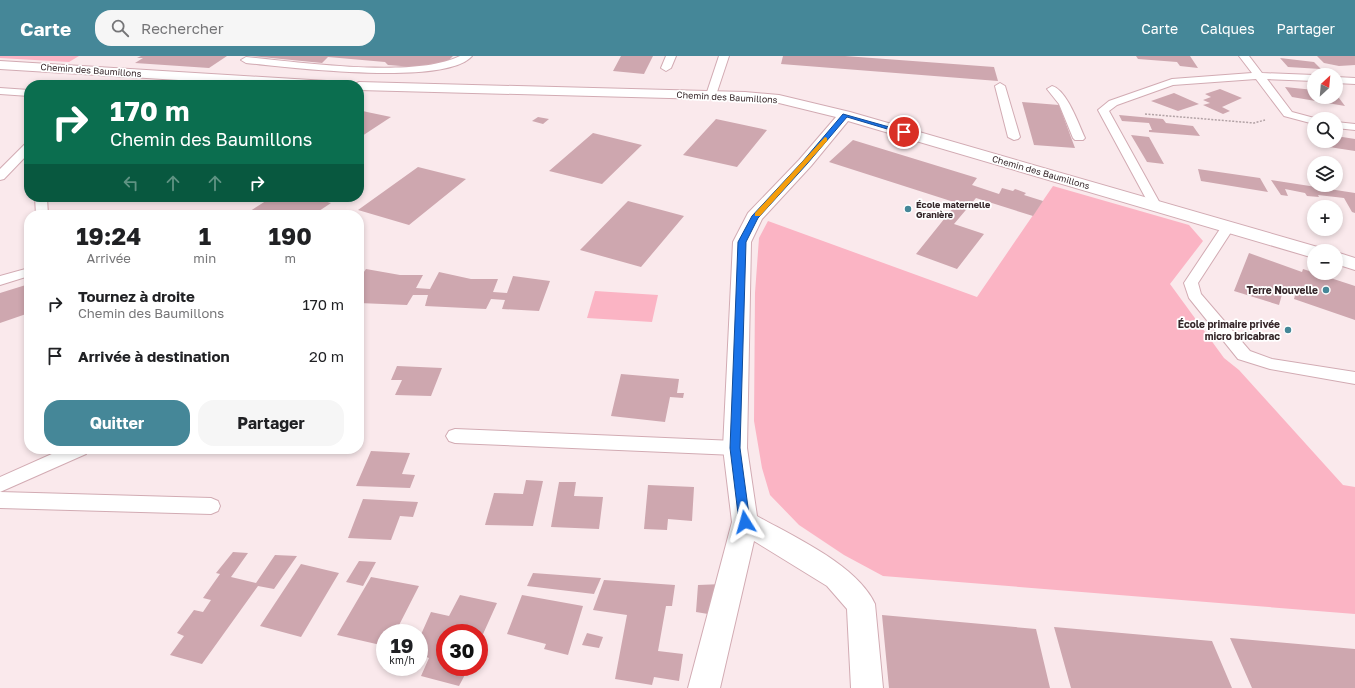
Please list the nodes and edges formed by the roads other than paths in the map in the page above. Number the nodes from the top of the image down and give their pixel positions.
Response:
1 (467, 56) edge
2 (671, 56) edge
3 (724, 56) edge
4 (1244, 56) edge
5 (246, 60) dead end
6 (0, 65) edge
7 (666, 68) dead end
8 (1258, 76) junction
9 (1307, 78) edge
10 (245, 80) edge
11 (1343, 80) edge
12 (1355, 81) edge
13 (364, 86) edge
14 (1000, 86) dead end
15 (1052, 89) dead end
16 (0, 91) edge
17 (24, 93) edge
18 (711, 95) junction
19 (845, 115) junction
20 (1307, 119) edge
21 (1343, 125) edge
22 (1355, 127) edge
23 (1014, 137) dead end
24 (1079, 138) dead end
25 (24, 151) edge
26 (0, 176) edge
27 (1155, 206) junction
28 (1230, 226) junction
29 (1307, 250) edge
30 (1343, 260) edge
31 (1355, 264) edge
32 (24, 274) edge
33 (0, 281) edge
34 (1355, 378) edge
35 (455, 436) dead end
36 (735, 448) junction
37 (68, 454) edge
38 (0, 485) edge
39 (0, 500) edge
40 (211, 506) dead end
41 (745, 522) junction
42 (704, 688) edge
43 (867, 688) edge

1 - 5 lane
2 - 7 lane
3 - 18 lane
4 - 8 lane
6 - 10 street, Chemin des Baumillons
8 - 9 lane
8 - 20 lane
8 - 27 lane
11 - 12 lane
13 - 18 street, Chemin des Baumillons
14 - 23 lane
15 - 24 lane
16 - 17 lane
18 - 19 street, Chemin des Baumillons
19 - 27 street, Chemin des Baumillons
19 - 36 street
21 - 22 lane
25 - 26 lane
27 - 28 street, Chemin des Baumillons
28 - 29 street, Chemin des Baumillons
28 - 34 lane
30 - 31 street
32 - 33 lane
35 - 36 lane
36 - 41 street
37 - 38 lane
39 - 40 lane
41 - 42 street
41 - 43 street

